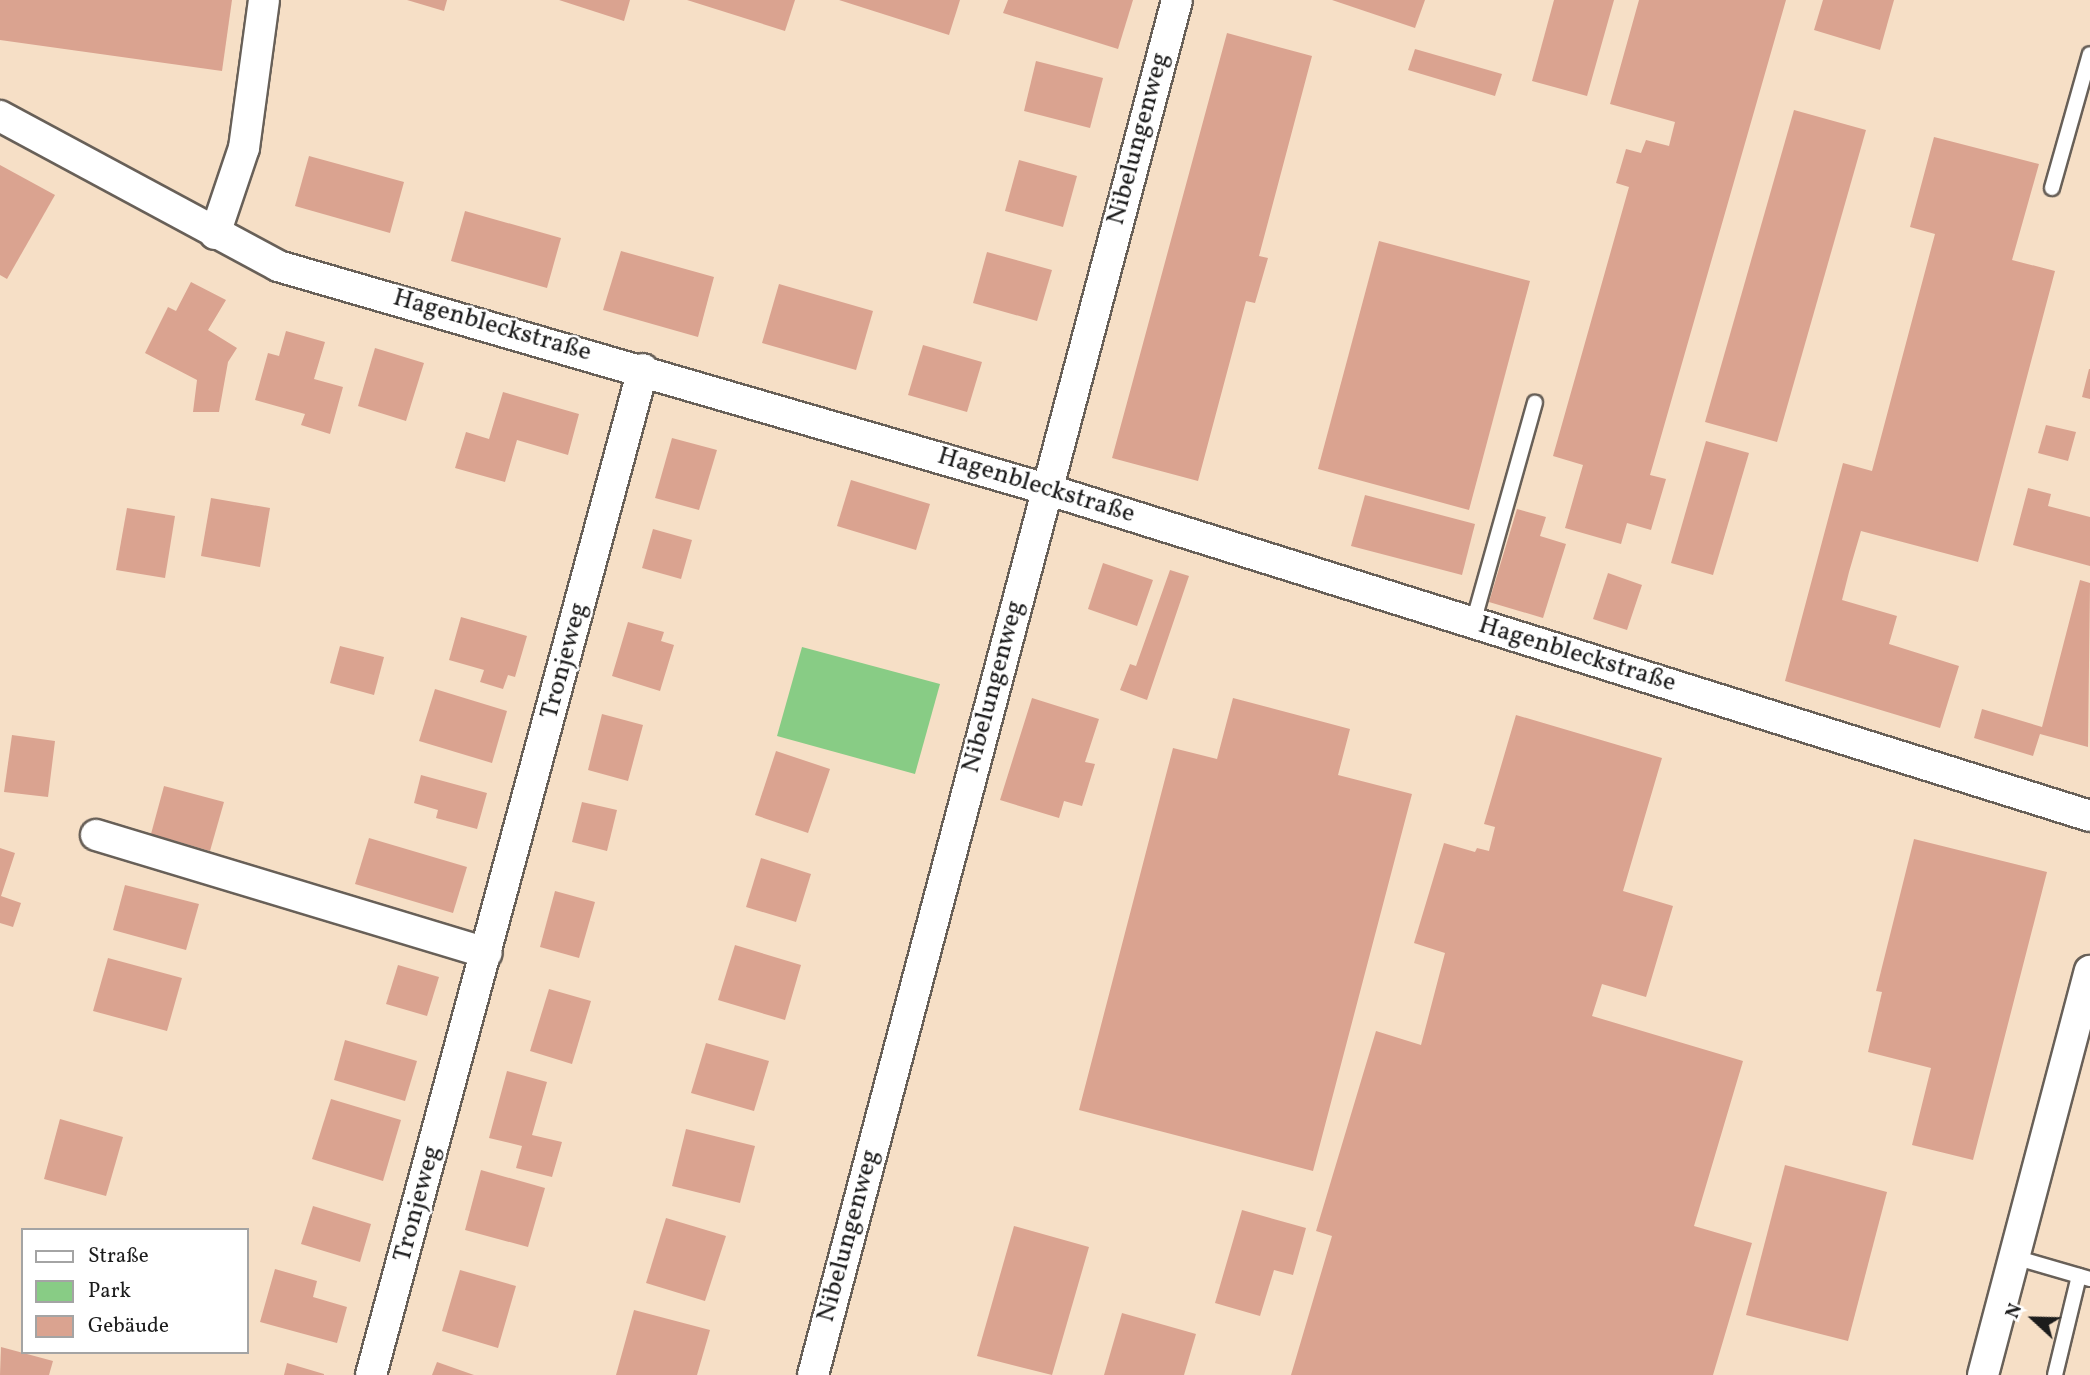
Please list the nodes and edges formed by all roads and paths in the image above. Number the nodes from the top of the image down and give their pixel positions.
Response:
1 (264, 0) edge
2 (1177, 0) edge
3 (2090, 54) edge
4 (0, 116) edge
5 (2052, 188) dead end
6 (215, 234) junction
7 (643, 369) junction
8 (1535, 403) dead end
9 (1046, 489) junction
10 (1473, 623) junction
11 (2090, 816) edge
12 (96, 835) dead end
13 (487, 953) junction
14 (2090, 971) edge
15 (2014, 1257) junction
16 (2084, 1278) edge
17 (371, 1375) edge
18 (813, 1375) edge
19 (1983, 1375) edge
20 (2055, 1375) edge

1 - 6 street
2 - 9 street, Nibelungenweg
3 - 5 lane
4 - 6 street, Hagenbleckstraße
6 - 7 street, Hagenbleckstraße
7 - 9 street, Hagenbleckstraße
7 - 13 street, Tronjeweg
8 - 10 lane
9 - 10 street, Hagenbleckstraße
9 - 18 street, Nibelungenweg
10 - 11 street, Hagenbleckstraße
12 - 13 street
13 - 17 street, Tronjeweg
14 - 15 street
15 - 16 lane
15 - 19 street
16 - 20 lane

